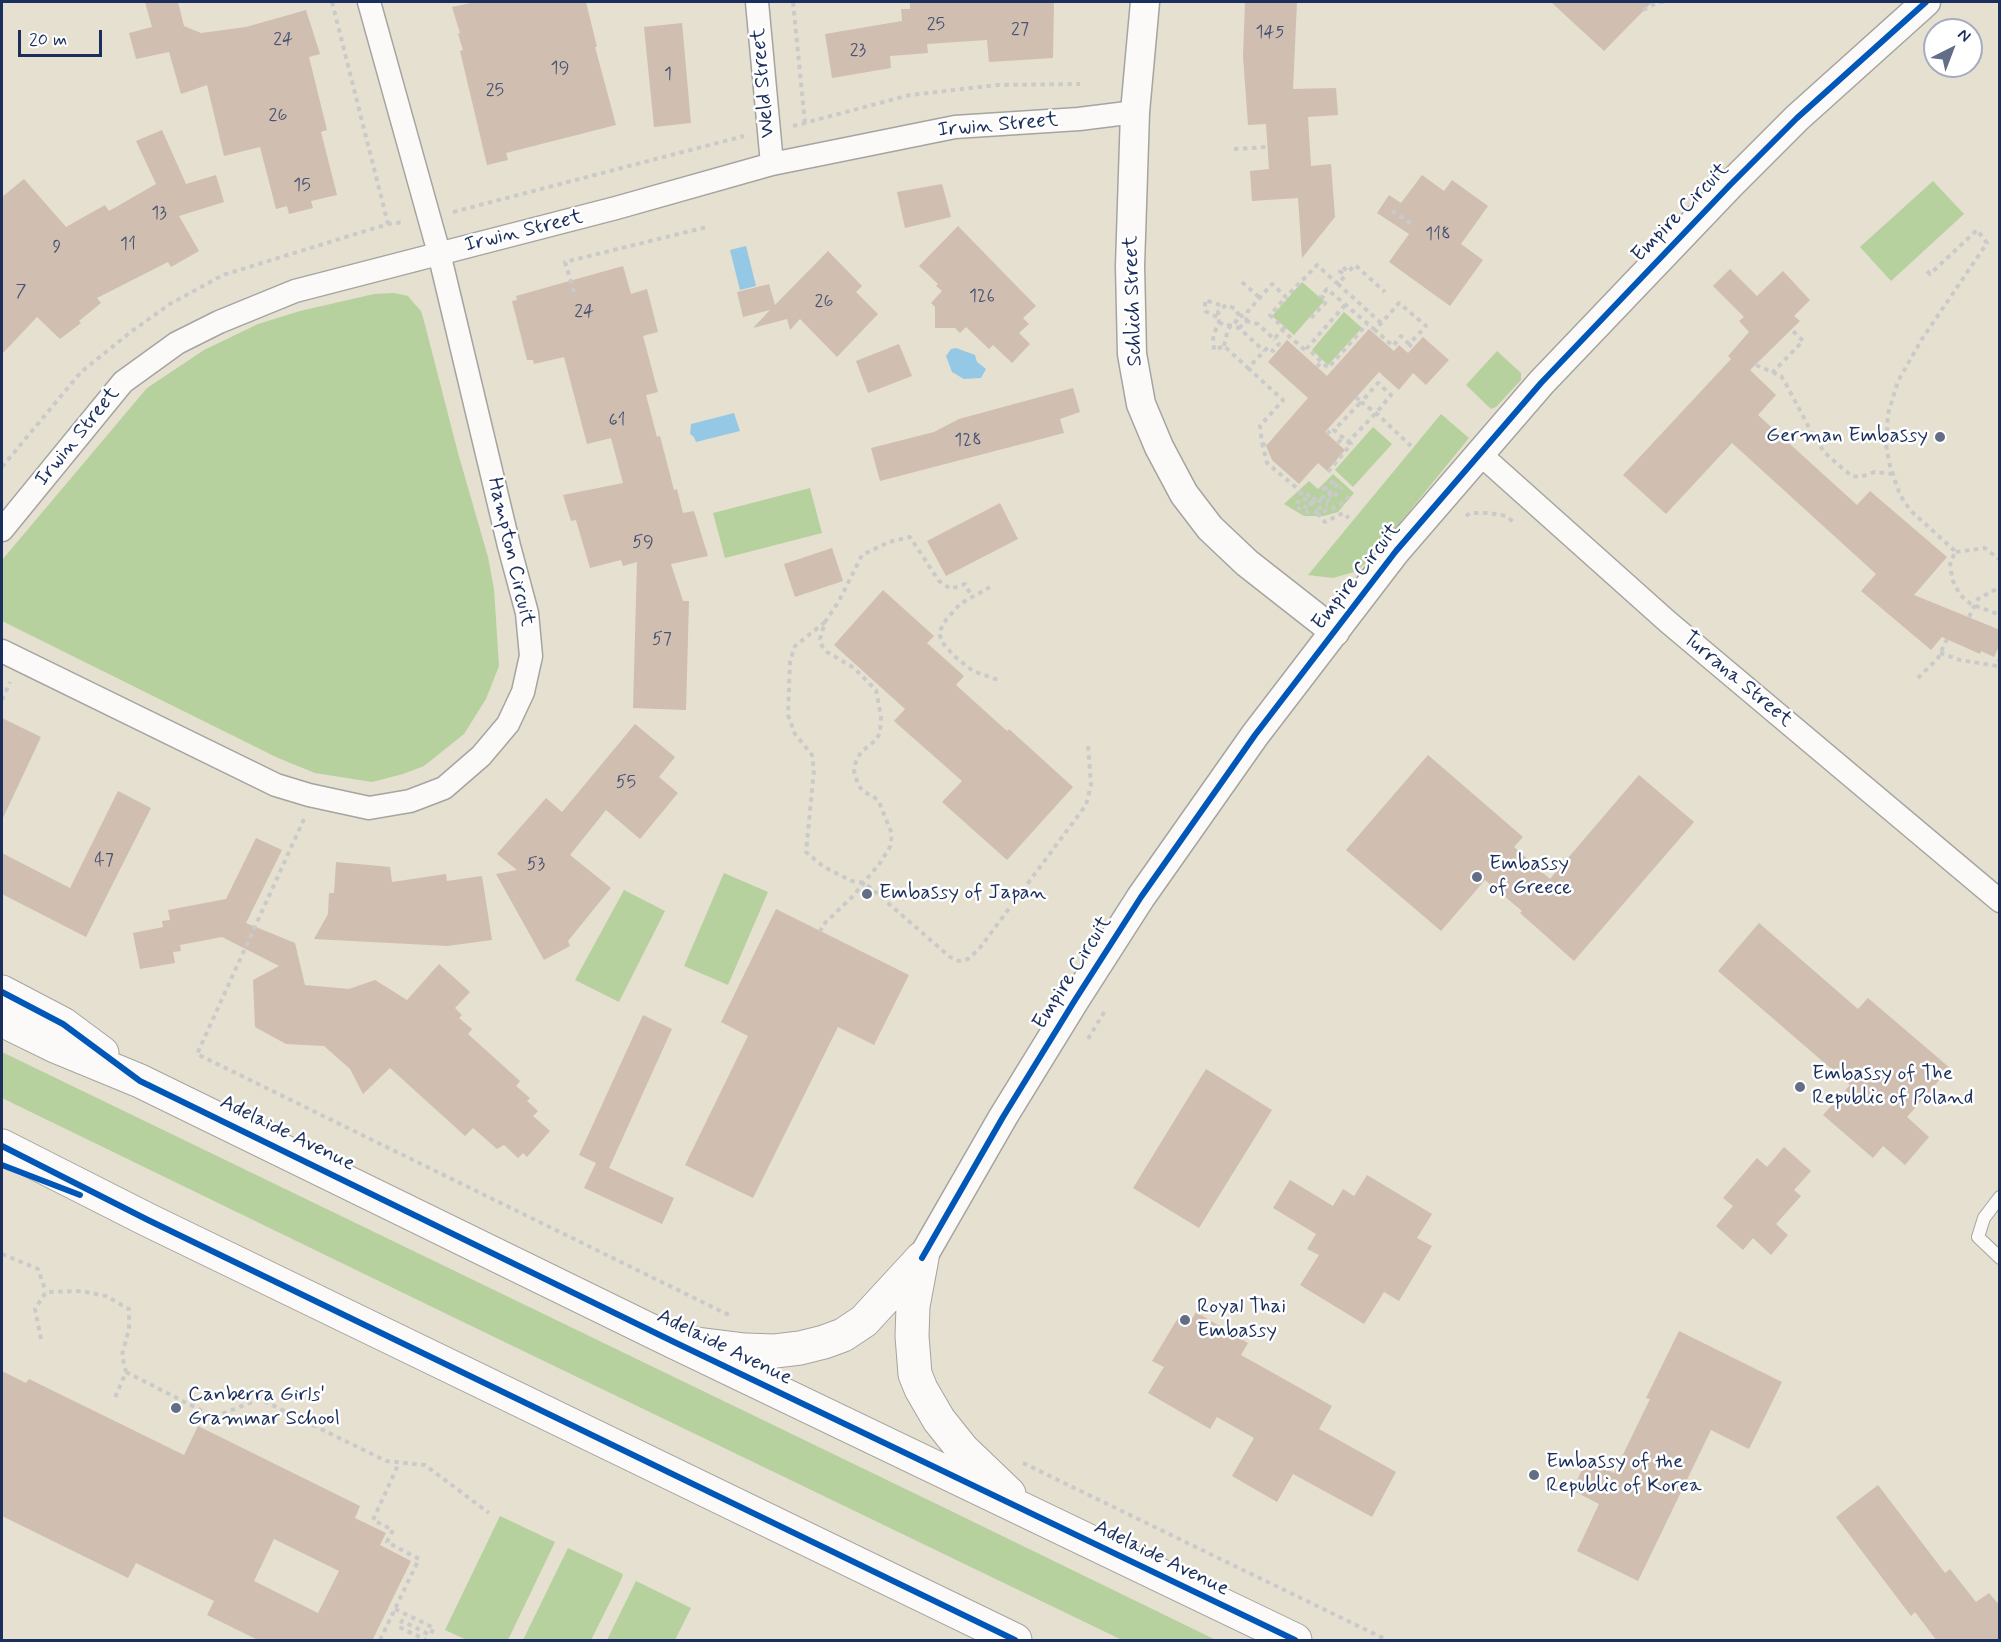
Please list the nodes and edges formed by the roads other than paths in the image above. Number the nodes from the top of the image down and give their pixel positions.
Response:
1 (369, 2) edge
2 (758, 2) edge
3 (1145, 2) edge
4 (1926, 2) edge
5 (1135, 112) junction
6 (772, 164) junction
7 (439, 253) junction
8 (1480, 454) junction
9 (2, 530) edge
10 (1335, 632) junction
11 (2, 651) edge
12 (2000, 901) edge
13 (2, 992) edge
14 (2, 1020) edge
15 (140, 1081) junction
16 (2, 1146) edge
17 (2, 1165) edge
18 (2000, 1197) edge
19 (148, 1220) junction
20 (922, 1258) junction
21 (2000, 1258) edge
22 (672, 1341) junction
23 (1031, 1515) junction
24 (1015, 1641) edge
25 (1295, 1641) edge

1 - 7 street, Hampton Circuit
2 - 6 street, Weld Street
3 - 5 street, Schlich Street
4 - 8 street, Empire Circuit
5 - 6 street, Irwin Street
5 - 10 street, Schlich Street
6 - 7 street, Irwin Street
7 - 9 street, Irwin Street
7 - 11 street, Hampton Circuit
8 - 10 street, Empire Circuit
8 - 12 street, Turrana Street
10 - 20 street, Empire Circuit
13 - 15 highway
14 - 15 highway, Adelaide Avenue
15 - 22 highway, Adelaide Avenue
16 - 19 highway
17 - 19 highway
18 - 21 lane
19 - 24 highway
20 - 22 highway
20 - 23 highway
22 - 23 highway, Adelaide Avenue
23 - 25 highway, Adelaide Avenue

